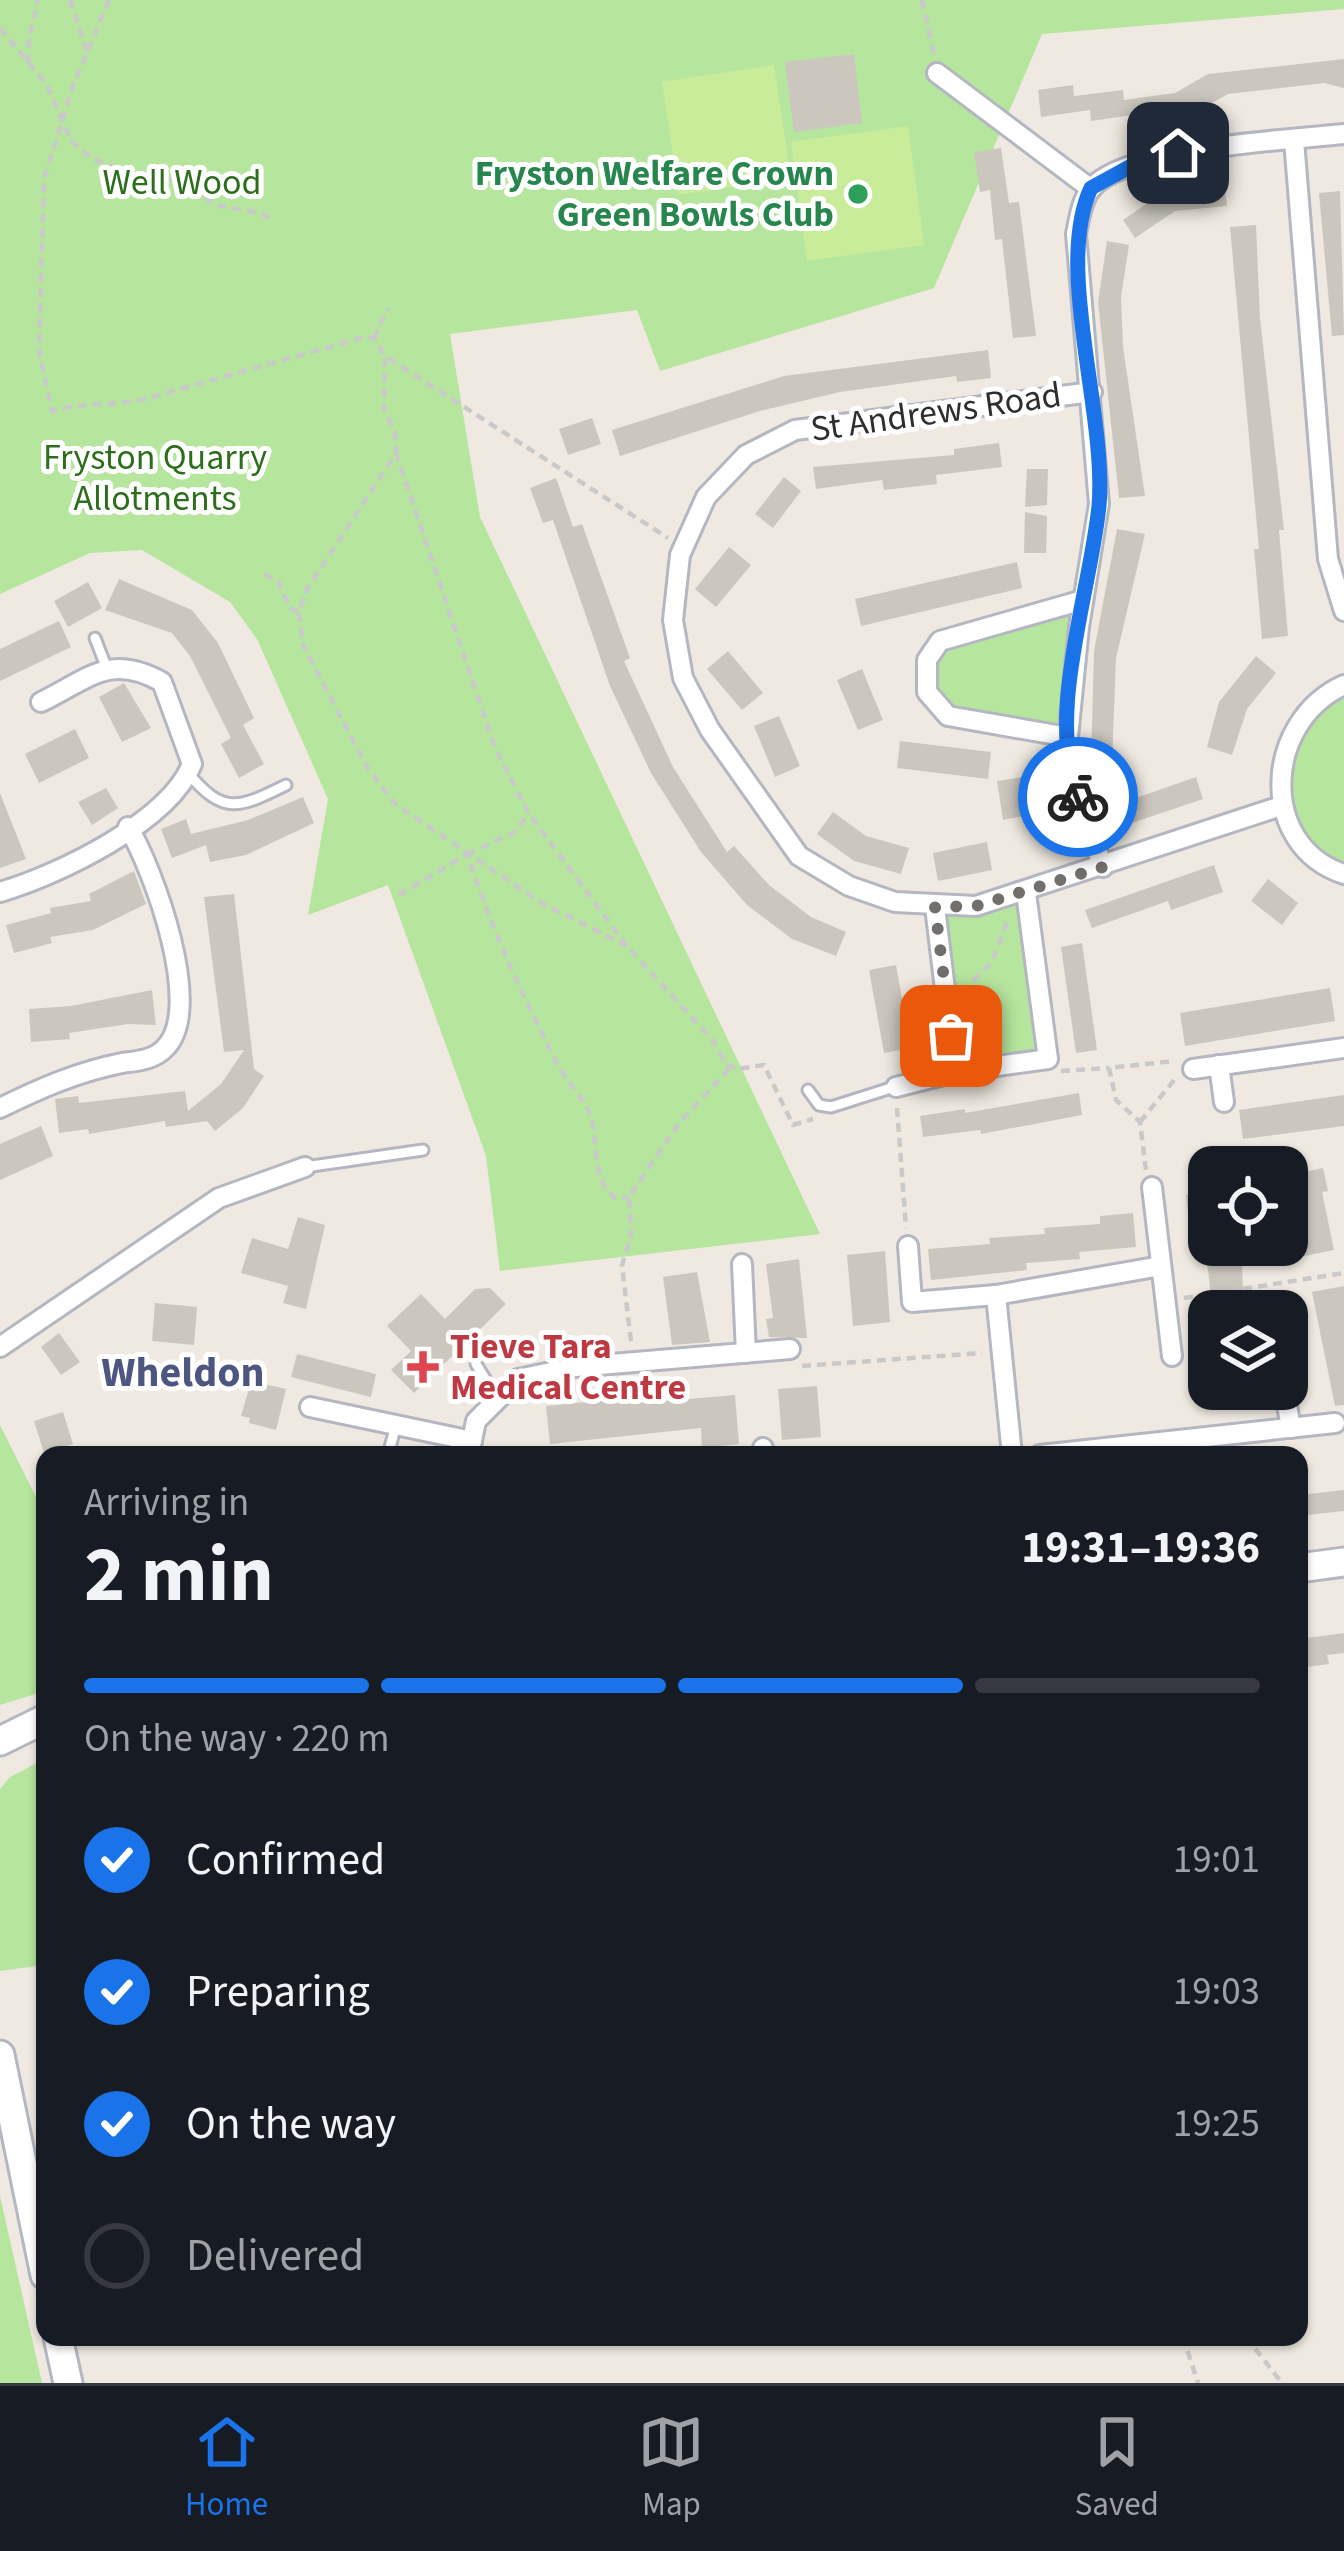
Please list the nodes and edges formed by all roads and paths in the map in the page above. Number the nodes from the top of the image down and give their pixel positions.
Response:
1 (38, 0) edge
2 (70, 0) edge
3 (109, 0) edge
4 (922, 0) edge
5 (0, 28) edge
6 (88, 54) junction
7 (28, 63) junction
8 (937, 73) joint
9 (62, 125) junction
10 (1344, 134) edge
11 (1294, 140) junction
12 (1091, 188) junction
13 (270, 218) dead end
14 (388, 308) dead end
15 (374, 338) junction
16 (385, 356) junction
17 (1091, 392) junction
18 (396, 453) junction
19 (683, 548) junction
20 (264, 574) dead end
21 (1083, 600) junction
22 (1344, 611) edge
23 (299, 612) junction
24 (95, 638) dead end
25 (107, 669) junction
26 (1344, 685) edge
27 (41, 702) dead end
28 (1068, 737) junction
29 (188, 773) junction
30 (286, 785) dead end
31 (1281, 806) junction
32 (529, 814) junction
33 (128, 827) junction
34 (467, 854) junction
35 (1103, 867) junction
36 (1344, 874) edge
37 (0, 892) edge
38 (1019, 894) junction
39 (399, 895) dead end
40 (935, 907) junction
41 (628, 946) junction
42 (946, 1000) junction
43 (1344, 1048) edge
44 (1048, 1059) junction
45 (1219, 1066) junction
46 (730, 1067) junction
47 (1190, 1067) junction
48 (1109, 1068) junction
49 (955, 1072) junction
50 (896, 1087) junction
51 (808, 1090) dead end
52 (1224, 1102) dead end
53 (0, 1108) edge
54 (814, 1119) dead end
55 (1141, 1122) junction
56 (423, 1150) dead end
57 (304, 1167) joint
58 (1152, 1187) joint
59 (629, 1197) junction
60 (908, 1246) joint
61 (742, 1264) dead end
62 (1161, 1266) junction
63 (1344, 1273) edge
64 (996, 1295) junction
65 (1166, 1300) junction
66 (0, 1347) edge
67 (790, 1349) joint
68 (1001, 1352) junction
69 (746, 1353) junction
70 (1172, 1356) dead end
71 (634, 1362) junction
72 (476, 1364) dead end
73 (497, 1398) junction
74 (310, 1407) dead end
75 (1288, 1410) edge
76 (1335, 1423) dead end
77 (396, 1425) junction
78 (1291, 1428) junction
79 (390, 1446) edge
80 (464, 1446) edge
81 (471, 1446) edge
82 (1011, 1446) edge
83 (1124, 1446) edge
84 (1344, 1562) edge
85 (1308, 1567) edge
86 (36, 1723) edge
87 (0, 1741) edge
88 (0, 2055) edge
89 (36, 2231) edge
90 (60, 2346) edge
91 (1186, 2346) edge
92 (1253, 2346) edge
93 (68, 2383) edge
94 (1198, 2383) edge
95 (1282, 2383) edge

1 - 7 path
2 - 6 path
3 - 6 path
4 - 8 path
5 - 7 path
6 - 9 path
7 - 9 path
8 - 12 street
9 - 13 path
9 - 15 path
10 - 11 street
11 - 12 street
11 - 22 street
12 - 17 street
14 - 15 path
15 - 16 path
16 - 18 path
16 - 19 path
17 - 19 street, St Andrews Road
17 - 21 street
18 - 23 path
18 - 32 path
19 - 40 street, St Andrews Road
20 - 23 path
21 - 28 street
21 - 28 street
23 - 34 path
24 - 25 lane
25 - 27 street
25 - 29 street
26 - 31 street
28 - 35 street
29 - 30 lane
29 - 33 street
31 - 35 street, St Andrews Road
31 - 36 street
32 - 34 path
32 - 41 path
33 - 37 street
33 - 53 street
34 - 39 path
34 - 41 path
34 - 59 path
35 - 38 street, St Andrews Road
38 - 40 street, St Andrews Road
38 - 42 path
38 - 44 street
40 - 42 street
41 - 46 path
42 - 49 street
43 - 45 street
44 - 48 path
44 - 49 street
45 - 47 street
45 - 52 street
46 - 54 path
46 - 59 path
47 - 48 path
47 - 55 path
48 - 55 path
49 - 50 street
50 - 51 lane
50 - 60 path
55 - 58 path
56 - 57 lane
57 - 66 street
58 - 62 street
59 - 71 path
60 - 64 street
61 - 69 street
62 - 64 street
62 - 65 street
63 - 65 path
64 - 68 street
65 - 70 street
67 - 68 path
67 - 69 street
68 - 82 street
69 - 71 street
71 - 73 street
72 - 73 lane
73 - 81 street
74 - 77 street
75 - 78 street
76 - 78 street
77 - 79 lane
77 - 80 street
78 - 83 street
84 - 85 street
86 - 87 street
88 - 89 street
90 - 93 street
91 - 94 path
92 - 95 path

